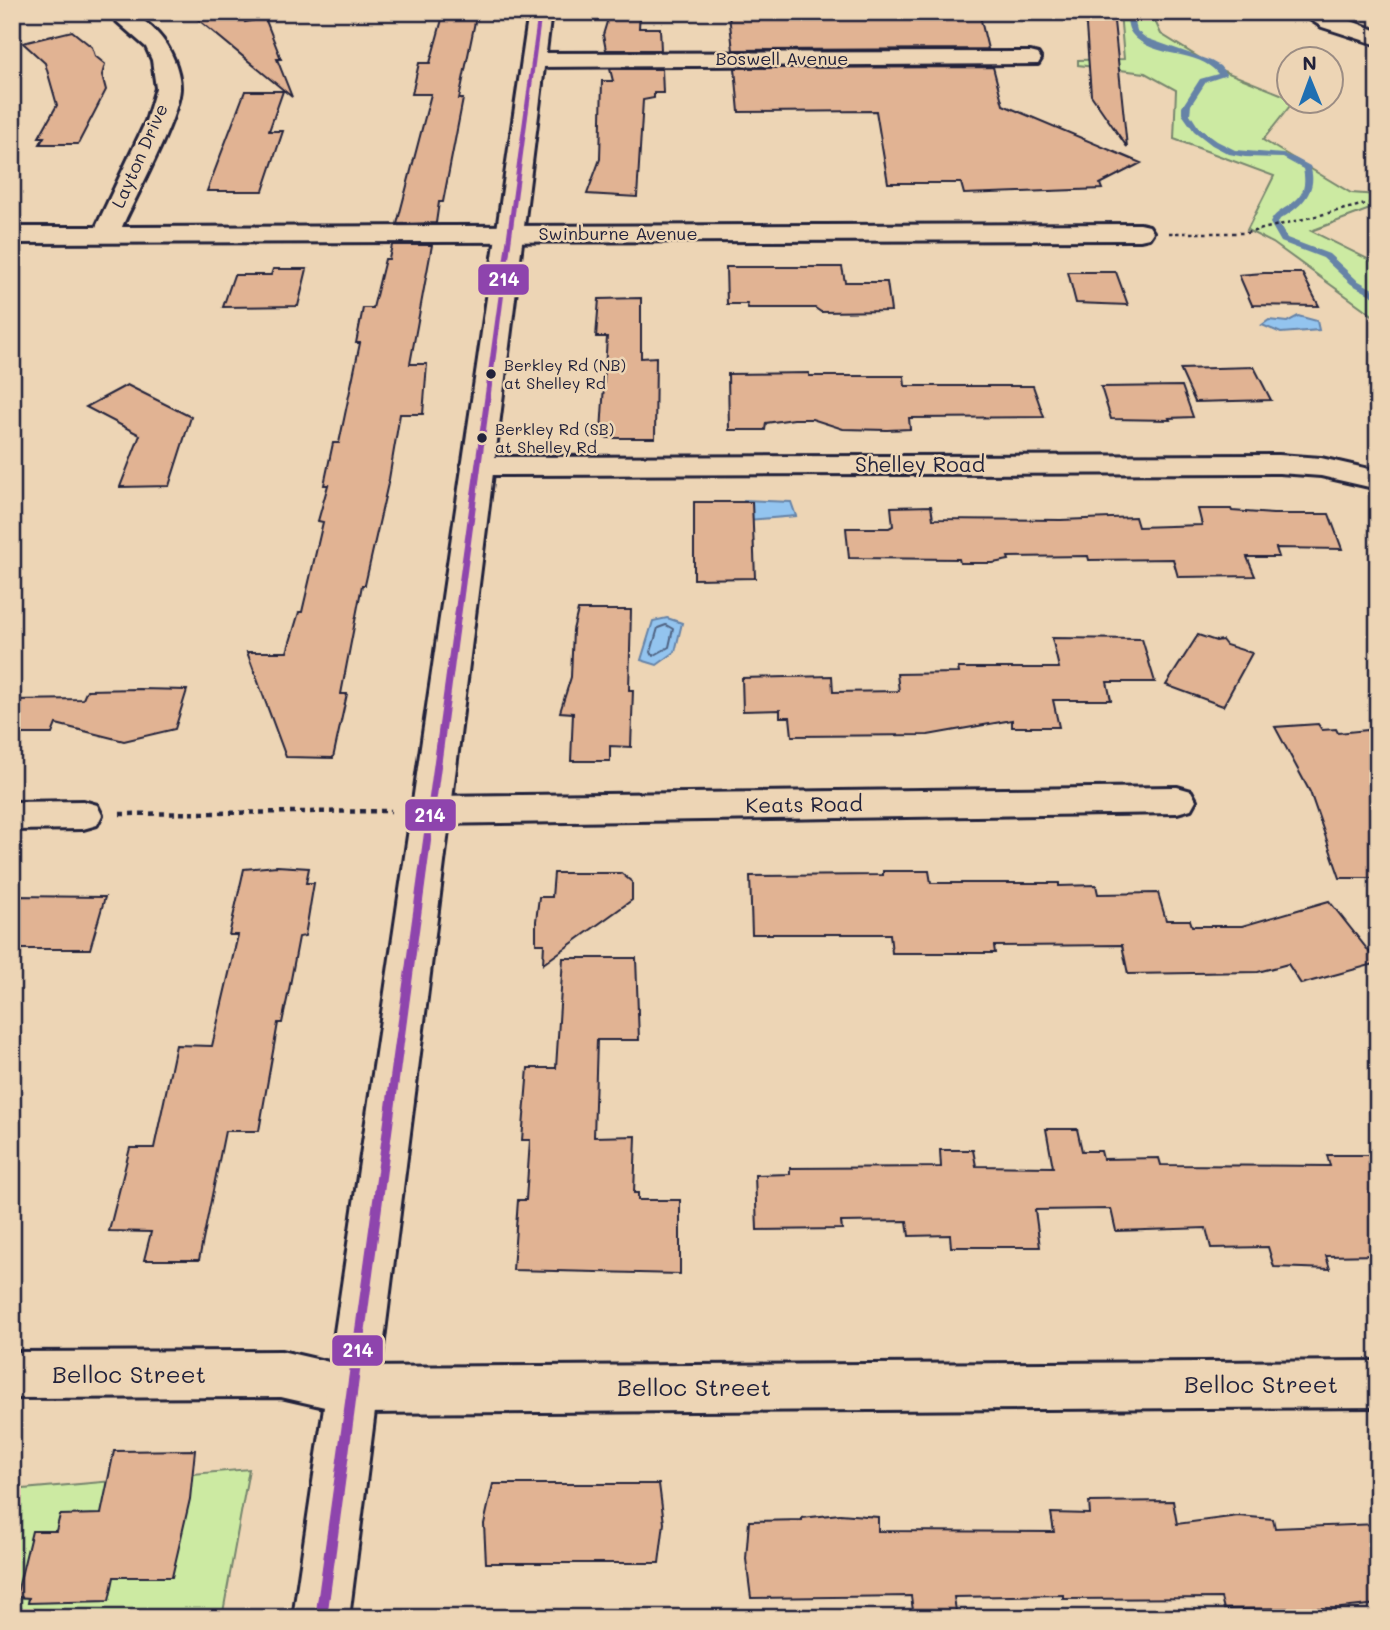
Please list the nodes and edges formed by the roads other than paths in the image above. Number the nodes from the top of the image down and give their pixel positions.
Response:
1 (117, 12) edge
2 (540, 12) edge
3 (1310, 12) edge
4 (1378, 38) edge
5 (1030, 59) dead end
6 (534, 60) junction
7 (1140, 232) road end
8 (508, 234) junction
9 (12, 235) edge
10 (105, 235) junction
11 (477, 467) junction
12 (1370, 478) edge
13 (1177, 800) dead end
14 (430, 810) junction
15 (83, 815) road end
16 (12, 816) edge
17 (12, 1375) edge
18 (1378, 1384) edge
19 (351, 1390) junction
20 (321, 1618) edge

1 - 10 street, Layton Drive
2 - 6 street
3 - 4 street
5 - 6 street, Boswell Avenue
6 - 8 street
7 - 8 street, Swinburne Avenue
8 - 10 street, Swinburne Avenue
8 - 11 street
9 - 10 street, Swinburne Avenue
11 - 12 street, Shelley Road
11 - 14 street
13 - 14 street, Keats Road
14 - 19 street
15 - 16 street
17 - 19 street, Belloc Street
18 - 19 street, Belloc Street
19 - 20 street

